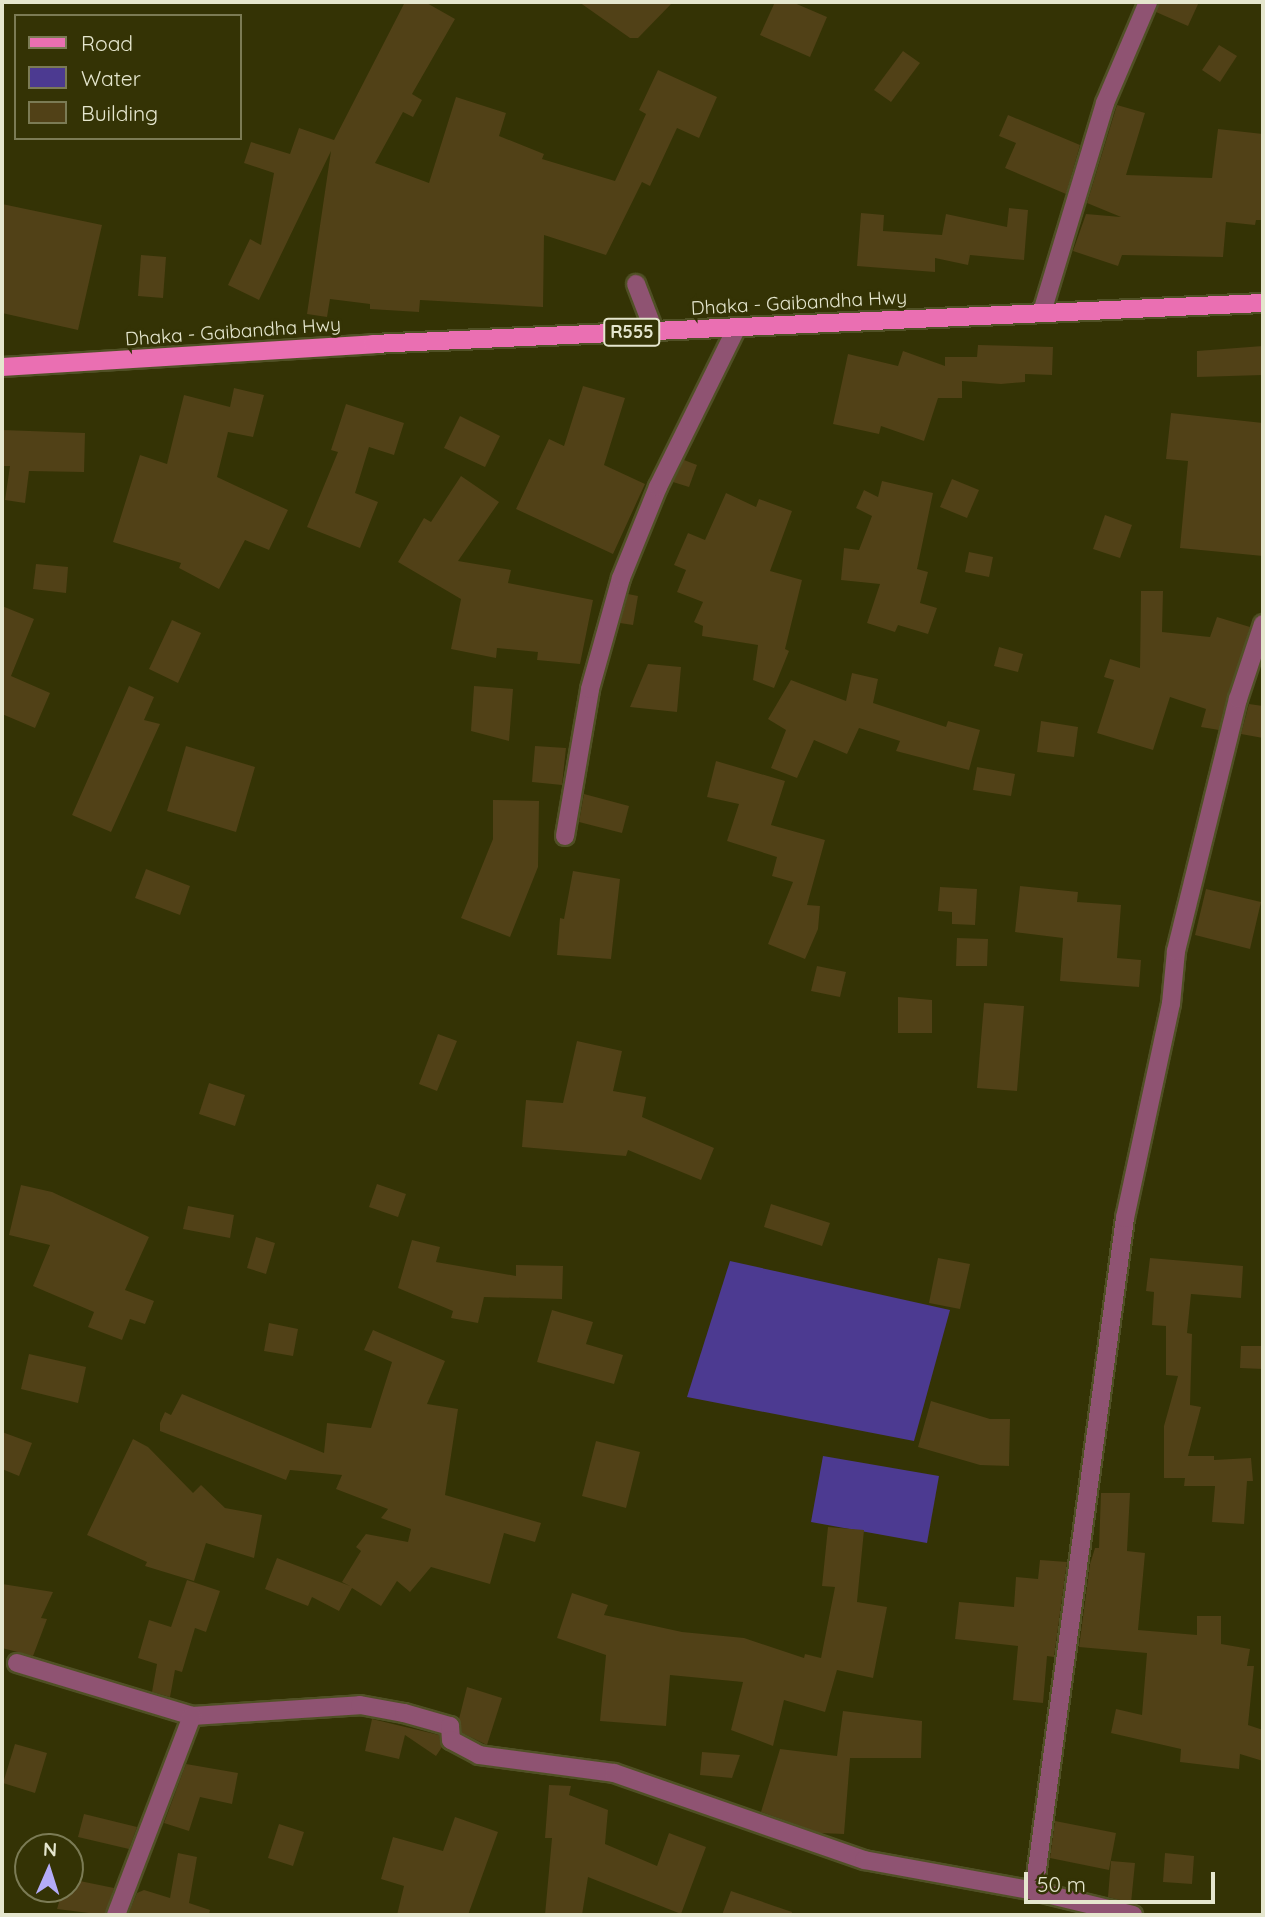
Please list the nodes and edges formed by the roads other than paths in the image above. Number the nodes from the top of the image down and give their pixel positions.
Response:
1 (1147, 2) edge
2 (636, 284) dead end
3 (1263, 303) edge
4 (1042, 312) junction
5 (737, 327) junction
6 (654, 331) junction
7 (2, 367) edge
8 (1263, 624) edge
9 (565, 836) dead end
10 (17, 1663) dead end
11 (192, 1716) junction
12 (1034, 1891) junction
13 (116, 1915) edge
14 (1133, 1915) edge

1 - 4 street
2 - 6 street
3 - 4 main road, Dhaka - Gaibandha Hwy / R555
4 - 5 main road, Dhaka - Gaibandha Hwy / R555
5 - 6 main road, Dhaka - Gaibandha Hwy / R555
5 - 9 street
6 - 7 main road, Dhaka - Gaibandha Hwy / R555
8 - 12 street
10 - 11 street
11 - 12 street
11 - 13 street
12 - 14 street

